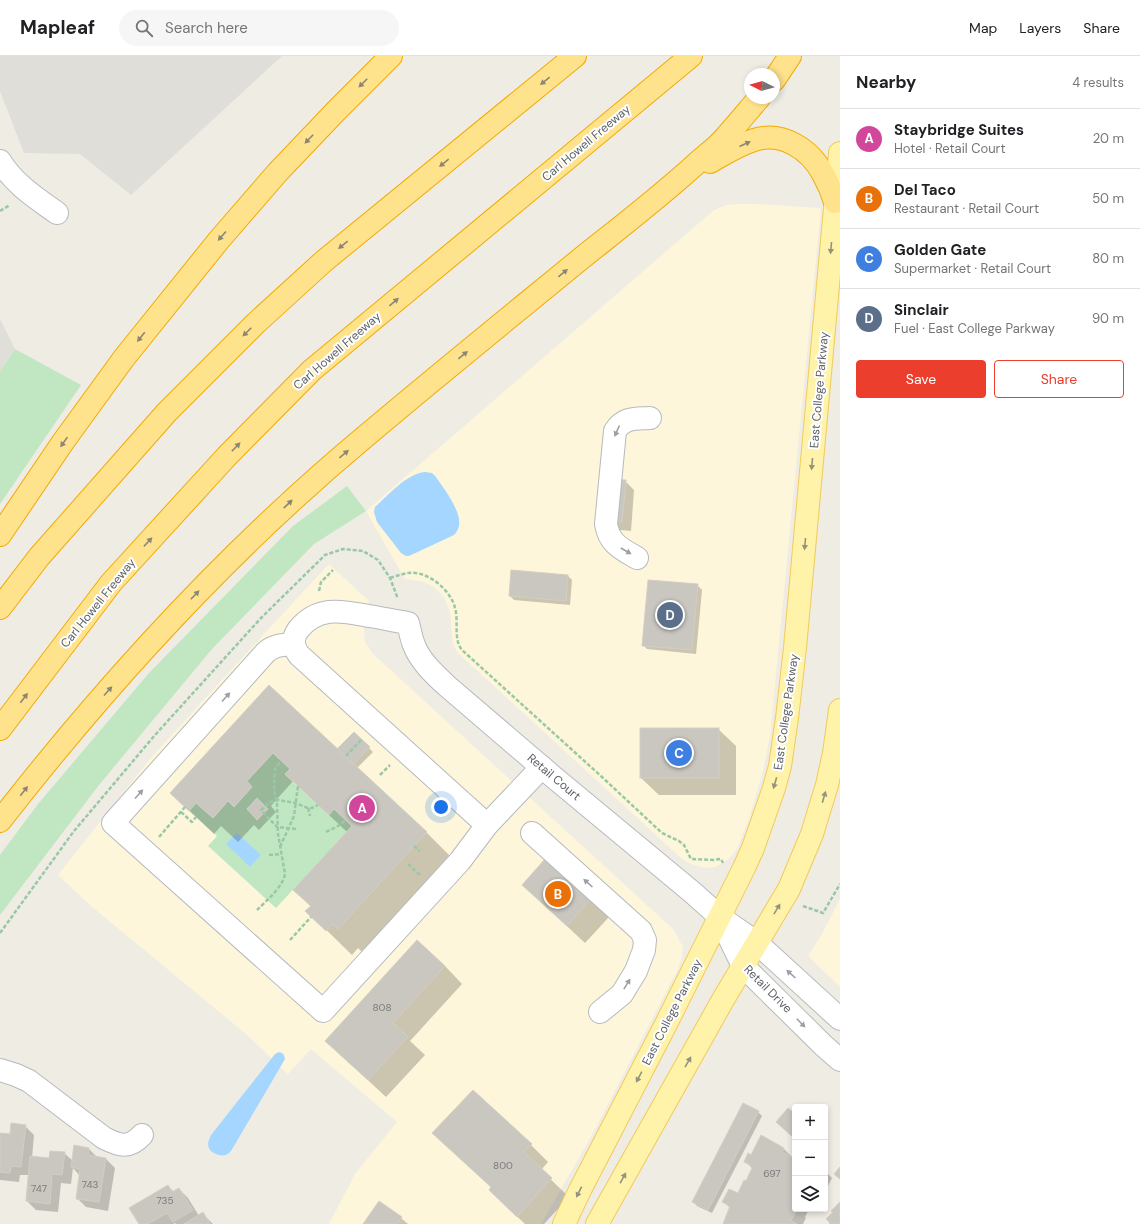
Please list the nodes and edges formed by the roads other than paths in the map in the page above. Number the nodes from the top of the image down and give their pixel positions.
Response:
1 (391, 56) edge
2 (575, 56) edge
3 (691, 56) edge
4 (790, 56) edge
5 (780, 71) edge
6 (754, 104) edge
7 (840, 153) edge
8 (0, 161) edge
9 (675, 183) junction
10 (836, 202) junction
11 (57, 213) dead end
12 (650, 418) dead end
13 (0, 535) edge
14 (637, 558) dead end
15 (0, 608) edge
16 (294, 644) junction
17 (840, 710) edge
18 (0, 730) edge
19 (542, 767) junction
20 (0, 821) edge
21 (487, 825) junction
22 (532, 832) dead end
23 (720, 917) junction
24 (757, 943) junction
25 (743, 966) junction
26 (600, 1012) dead end
27 (840, 1019) edge
28 (840, 1060) edge
29 (0, 1070) edge
30 (142, 1135) dead end
31 (564, 1224) edge
32 (597, 1224) edge

1 -> 13 highway
2 -> 15 highway
18 -> 3 highway, Carl Howell Freeway
4 - 5 highway
6 - 9 highway
7 - 10 main road, East College Parkway
8 - 11 street
9 -> 10 highway
20 -> 9 highway
10 -> 23 main road, East College Parkway
12 -> 14 street
16 - 19 street, Retail Court
16 - 21 street
21 -> 16 street
24 -> 17 main road
19 - 21 street
19 - 23 street, Retail Court
26 -> 22 street
23 - 24 street
23 - 25 street, Retail Drive
23 -> 31 main road, East College Parkway
24 - 25 main road
27 -> 24 street
25 -> 28 street, Retail Drive
32 -> 25 main road
29 - 30 street

